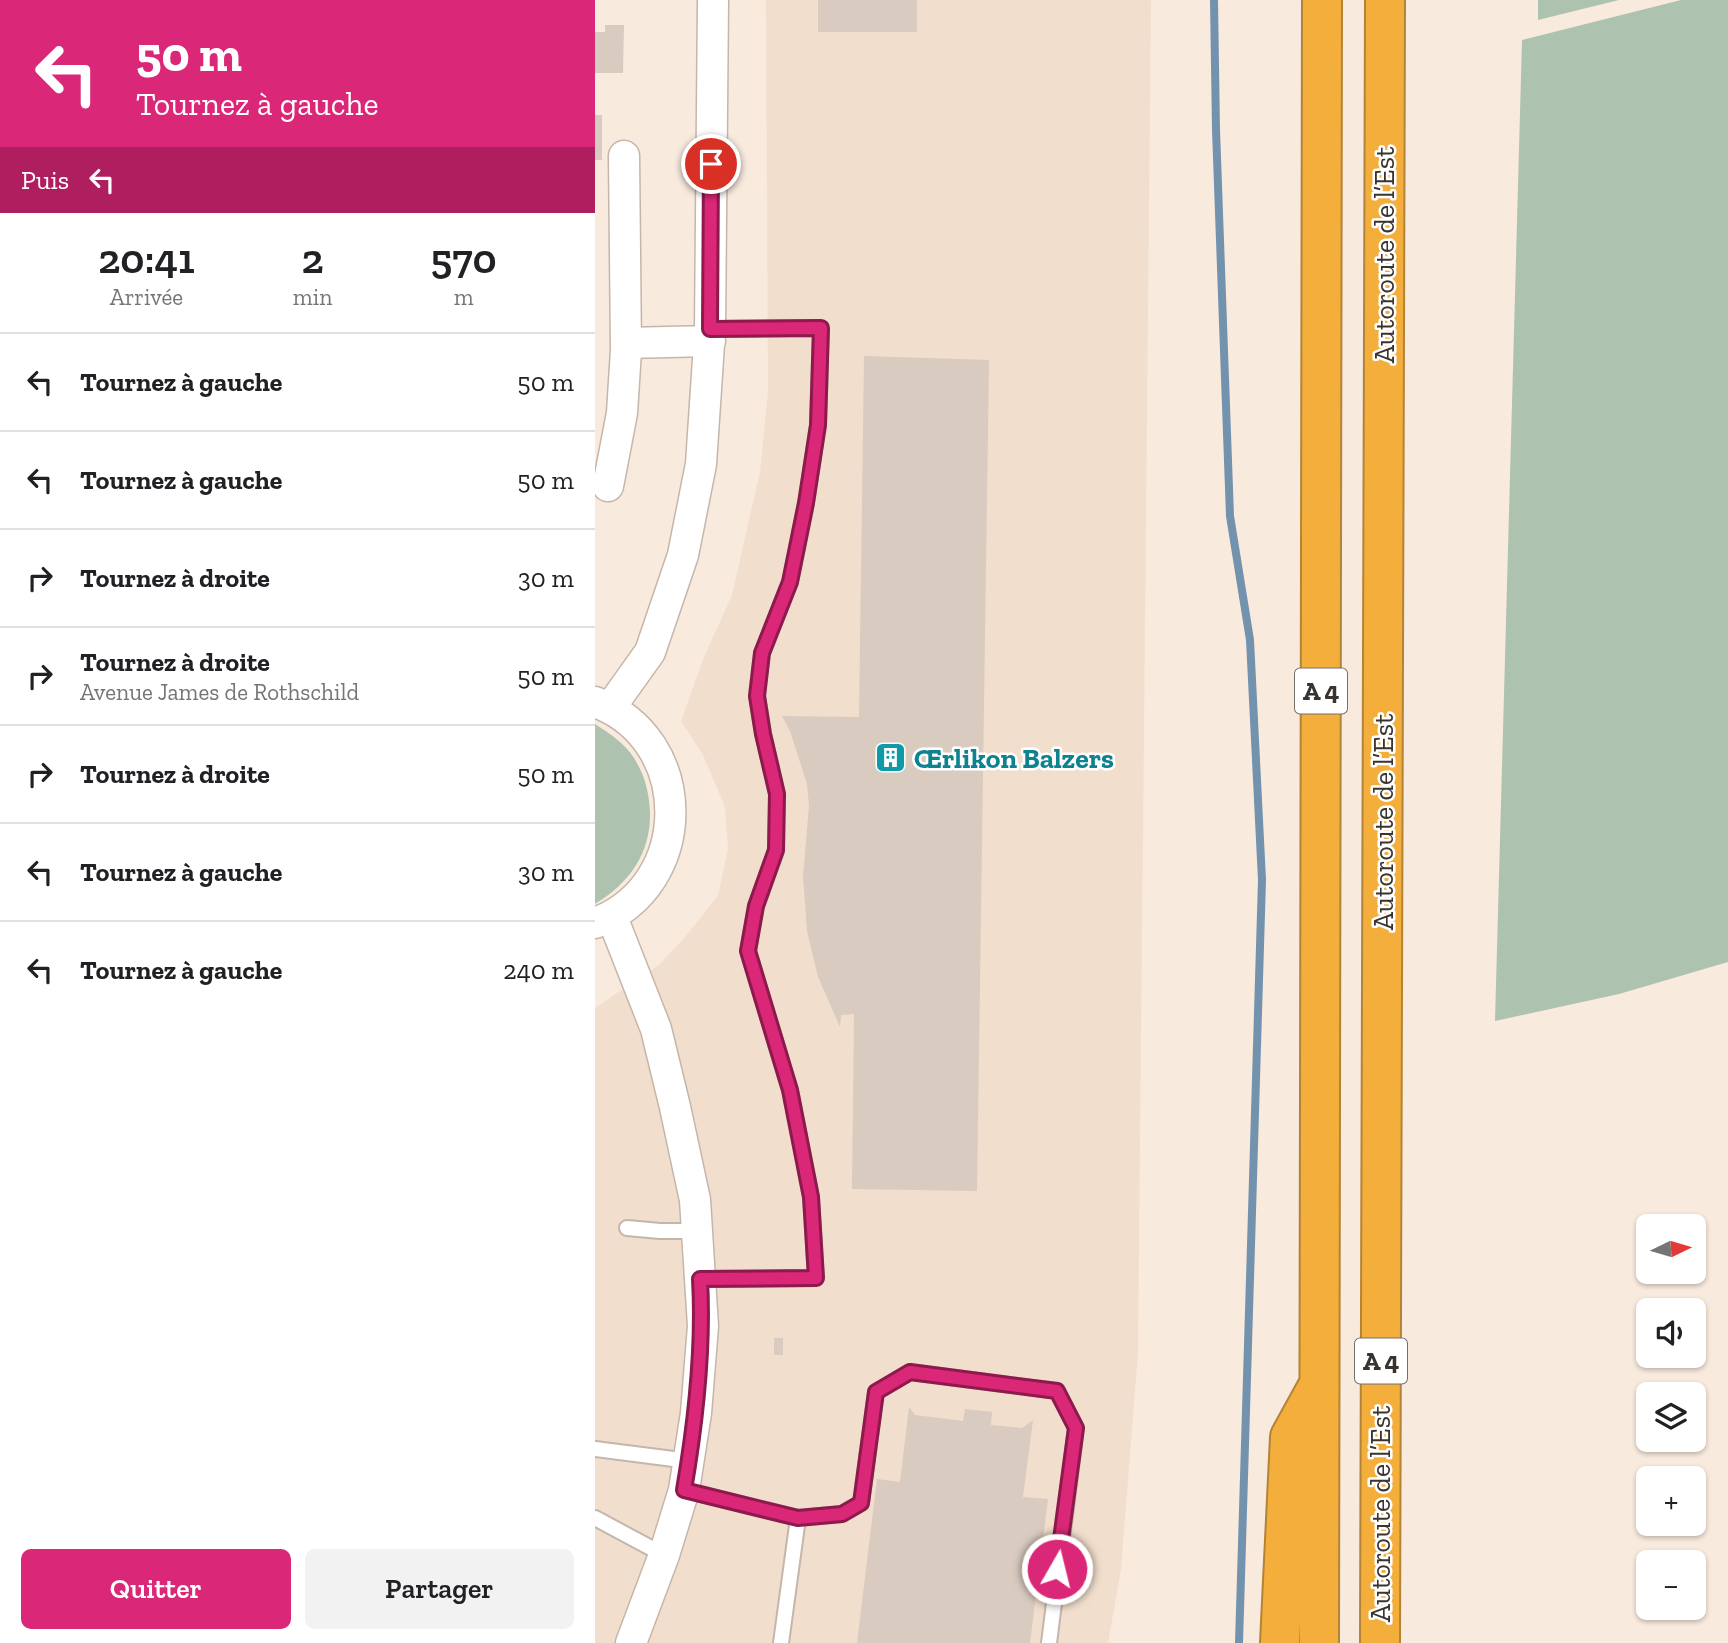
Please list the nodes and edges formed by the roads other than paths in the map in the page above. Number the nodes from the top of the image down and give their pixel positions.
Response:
1 (712, 0) edge
2 (1322, 0) edge
3 (1385, 0) edge
4 (624, 156) dead end
5 (710, 335) junction
6 (627, 343) junction
7 (608, 486) dead end
8 (602, 705) edge
9 (604, 920) edge
10 (627, 1228) dead end
11 (697, 1231) junction
12 (700, 1279) junction
13 (1319, 1383) junction
14 (595, 1449) edge
15 (686, 1476) junction
16 (595, 1518) edge
17 (798, 1518) junction
18 (664, 1555) junction
19 (631, 1643) edge
20 (781, 1643) edge
21 (1049, 1643) edge
22 (1280, 1643) edge
23 (1319, 1643) edge
24 (1380, 1643) edge

1 - 5 street
2 - 13 highway, A 4
3 - 24 highway, Autoroute de l’Est / A 4
4 - 6 street
5 - 6 street
5 - 8 street
5 - 12 lane
6 - 7 street
8 - 9 street
9 - 11 street
10 - 11 lane
11 - 12 street
12 - 15 street
13 - 22 highway
13 - 23 highway, A 4
14 - 15 lane
15 - 17 lane
15 - 18 street
16 - 18 lane
17 - 20 lane
17 - 21 lane
18 - 19 street

